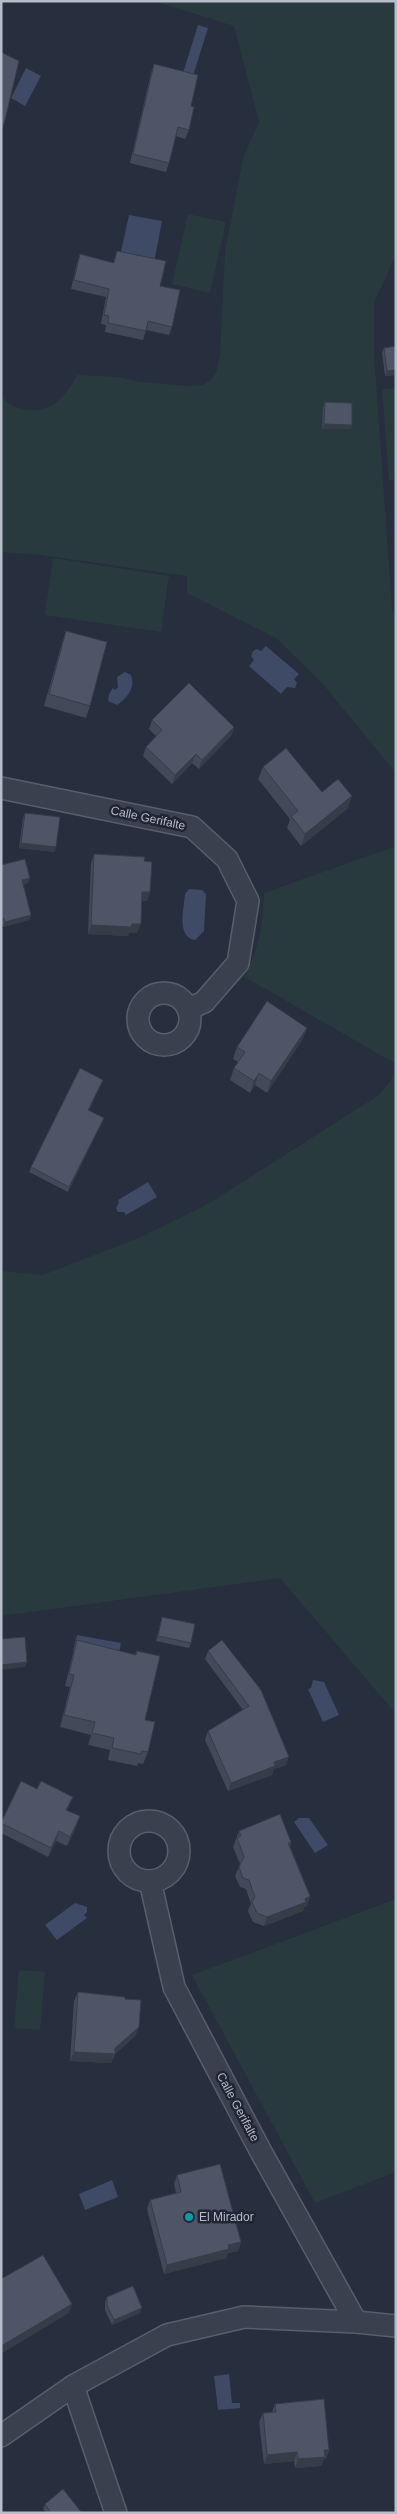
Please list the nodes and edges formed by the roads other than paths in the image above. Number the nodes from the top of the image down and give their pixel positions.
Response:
1 (1, 788) edge
2 (188, 1009) dead end
3 (150, 1882) dead end
4 (356, 2322) junction
5 (396, 2326) edge
6 (73, 2386) junction
7 (1, 2436) edge
8 (116, 2513) edge

1 - 2 street, Calle Gerifalte
3 - 4 street, Calle Gerifalte
4 - 5 street
4 - 6 street
6 - 7 street
6 - 8 street

